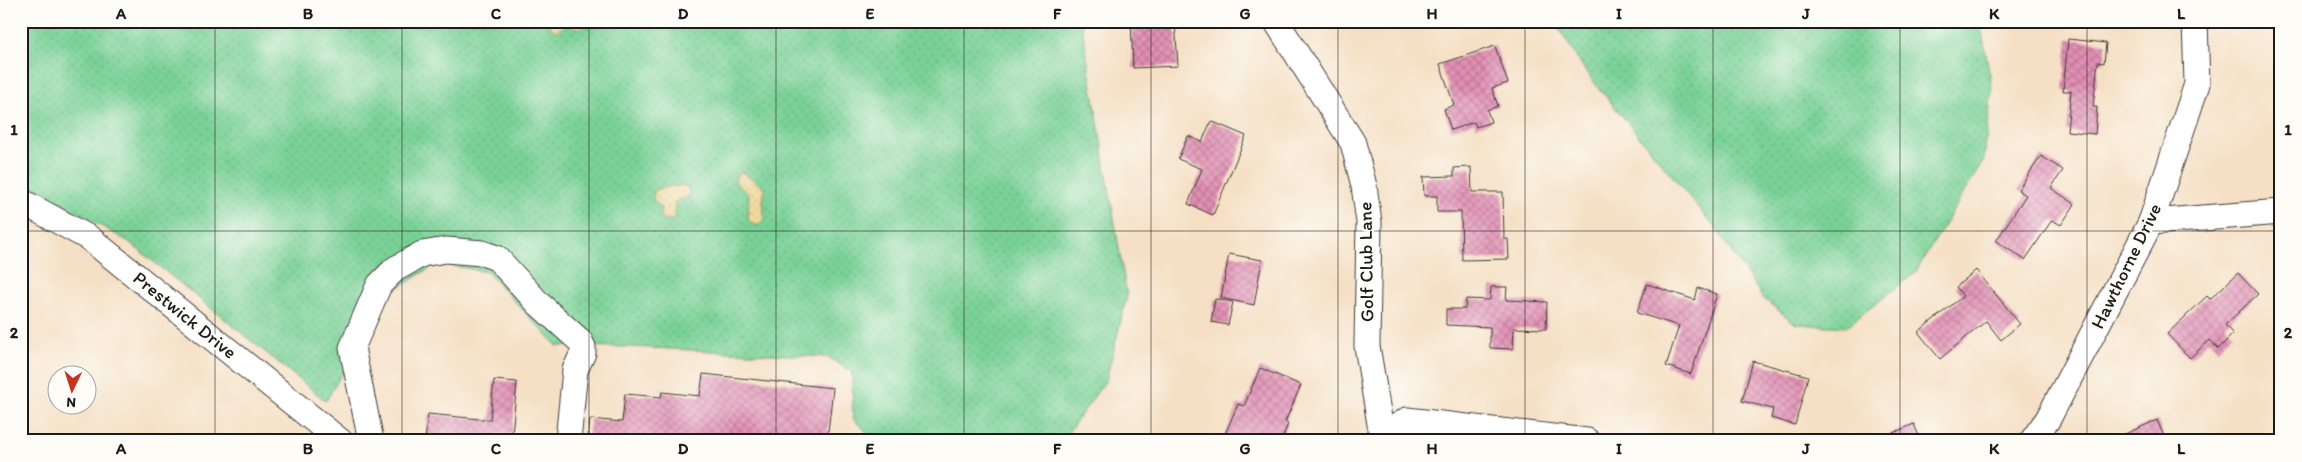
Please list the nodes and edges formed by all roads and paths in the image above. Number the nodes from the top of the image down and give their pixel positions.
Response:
1 (1276, 21) edge
2 (2195, 21) edge
3 (21, 201) edge
4 (2281, 212) edge
5 (2151, 222) junction
6 (1381, 438) edge
7 (340, 441) edge
8 (371, 441) edge
9 (568, 441) edge
10 (1587, 441) edge
11 (2032, 441) edge

1 - 6 street, Golf Club Lane
2 - 5 street, Hawthorne Drive
3 - 7 street, Prestwick Drive
4 - 5 street
5 - 11 street, Hawthorne Drive
6 - 10 street
8 - 9 street

